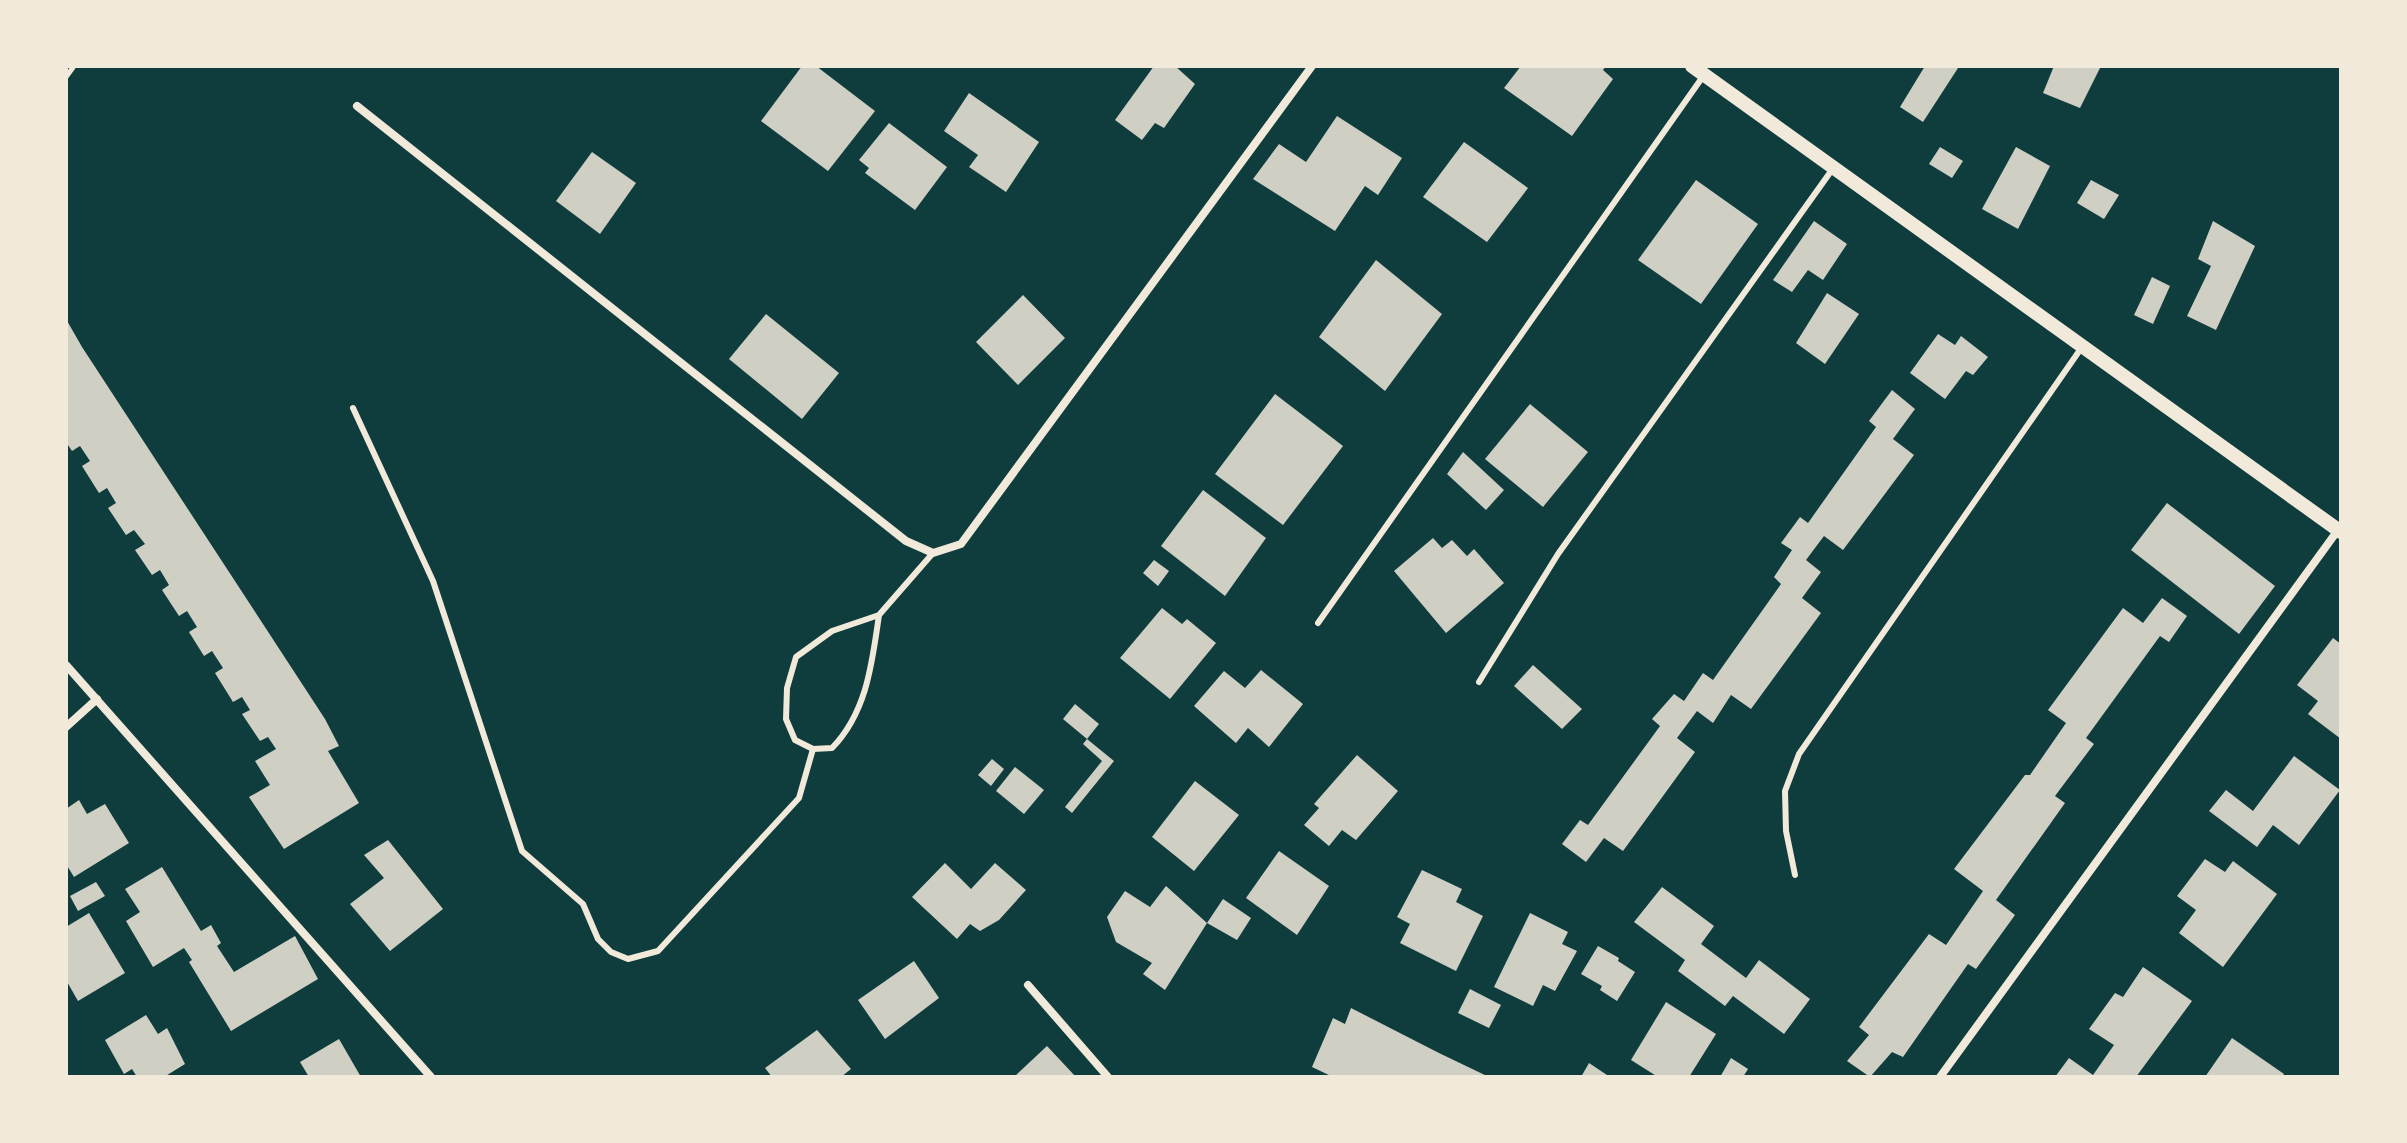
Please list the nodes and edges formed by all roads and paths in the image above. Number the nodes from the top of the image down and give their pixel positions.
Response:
1 (74, 66) edge
2 (1312, 66) edge
3 (1698, 71) edge
4 (66, 77) edge
5 (357, 106) dead end
6 (1834, 167) junction
7 (2082, 347) junction
8 (353, 408) dead end
9 (2340, 531) edge
10 (933, 553) junction
11 (879, 615) junction
12 (1318, 623) dead end
13 (66, 665) edge
14 (1479, 682) dead end
15 (97, 699) junction
16 (66, 727) edge
17 (813, 749) junction
18 (1795, 875) dead end
19 (1028, 985) dead end
20 (431, 1077) edge
21 (1108, 1077) edge
22 (1940, 1077) edge

1 - 4 path
2 - 10 street
3 - 6 street
3 - 12 lane
5 - 10 street
6 - 7 street
6 - 14 lane
7 - 9 street
7 - 18 lane
8 - 17 lane
9 - 22 street
10 - 11 lane
11 - 17 lane
11 - 17 lane
13 - 15 street
15 - 16 street
15 - 20 street
19 - 21 street

